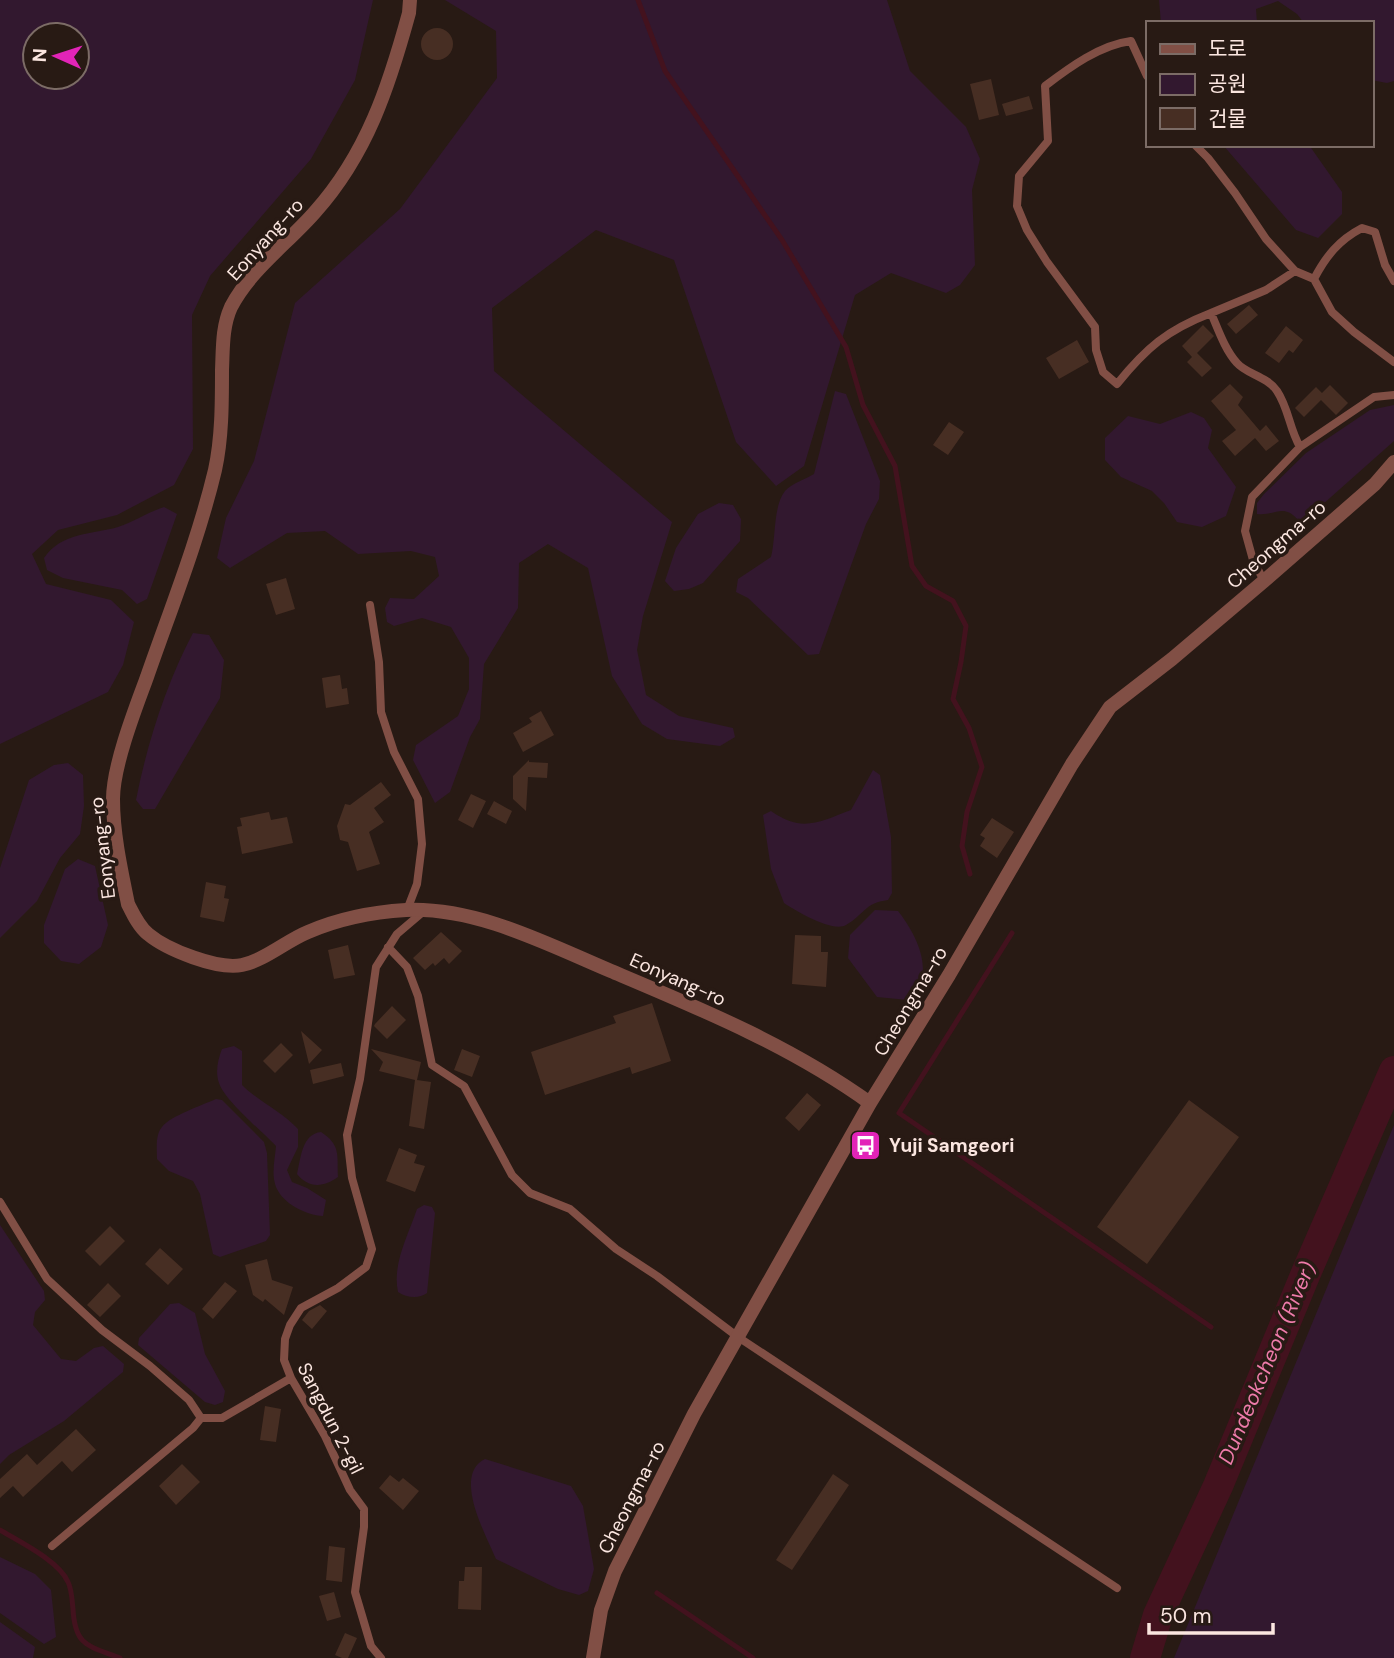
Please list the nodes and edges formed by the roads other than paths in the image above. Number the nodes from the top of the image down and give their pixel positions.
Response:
1 (410, 0) edge
2 (1146, 74) edge
3 (1197, 147) edge
4 (1295, 271) junction
5 (1314, 279) junction
6 (1394, 281) edge
7 (1211, 313) junction
8 (1394, 362) edge
9 (1394, 395) edge
10 (1300, 447) junction
11 (1394, 462) edge
12 (1264, 581) junction
13 (370, 605) dead end
14 (407, 910) junction
15 (424, 911) junction
16 (388, 947) junction
17 (870, 1103) junction
18 (0, 1202) edge
19 (738, 1338) junction
20 (291, 1378) junction
21 (201, 1418) junction
22 (52, 1546) dead end
23 (1117, 1588) dead end
24 (381, 1658) edge
25 (593, 1658) edge

1 - 14 street, Eonyang-ro
2 - 7 lane
3 - 4 lane
4 - 5 lane
4 - 7 lane
5 - 6 lane
5 - 8 lane
7 - 10 lane
9 - 10 lane
10 - 12 lane
11 - 12 street, Cheongma-ro
12 - 17 street, Cheongma-ro
13 - 14 lane
14 - 15 street, Eonyang-ro
15 - 16 lane, Sangdun 2-gil
15 - 17 street, Eonyang-ro
16 - 19 lane
16 - 20 lane, Sangdun 2-gil
17 - 19 street, Cheongma-ro
18 - 21 lane
19 - 23 lane
19 - 25 street, Cheongma-ro
20 - 21 lane
20 - 24 lane, Sangdun 2-gil
21 - 22 lane

